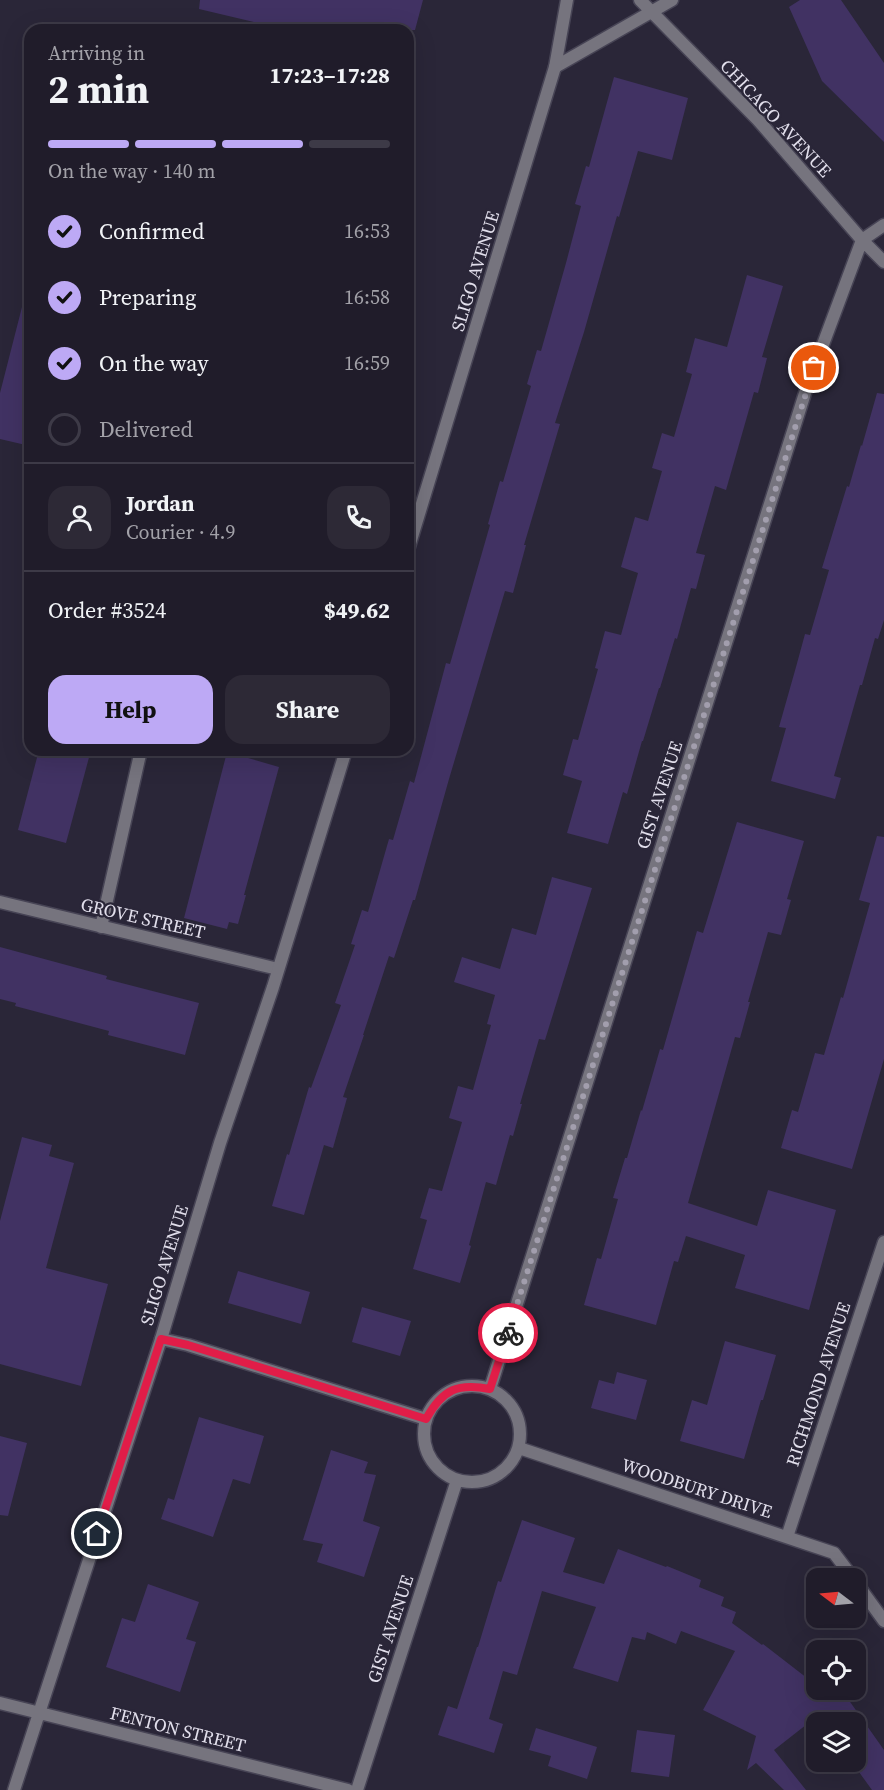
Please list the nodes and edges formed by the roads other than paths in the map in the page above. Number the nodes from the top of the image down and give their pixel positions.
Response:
1 (567, 0) edge
2 (640, 0) edge
3 (672, 0) edge
4 (652, 12) junction
5 (555, 67) junction
6 (884, 225) edge
7 (862, 240) junction
8 (884, 262) edge
9 (414, 530) edge
10 (140, 756) edge
11 (344, 756) edge
12 (0, 902) edge
13 (101, 927) junction
14 (278, 969) junction
15 (884, 1242) edge
16 (161, 1339) junction
17 (490, 1389) junction
18 (426, 1419) junction
19 (519, 1448) junction
20 (457, 1480) junction
21 (787, 1537) junction
22 (846, 1568) edge
23 (884, 1595) edge
24 (866, 1596) edge
25 (872, 1604) junction
26 (884, 1621) edge
27 (0, 1703) edge
28 (38, 1713) junction
29 (14, 1790) edge
30 (348, 1790) edge
31 (357, 1790) edge

1 - 5 street, SLIGO AVENUE
2 - 4 street, CHICAGO AVENUE
3 - 4 street
4 - 5 street
4 - 7 street, CHICAGO AVENUE
5 - 9 street, SLIGO AVENUE
6 - 7 street
7 - 8 street, CHICAGO AVENUE
7 - 17 street, GIST AVENUE
10 - 13 street
11 - 14 street, SLIGO AVENUE
12 - 13 street, GROVE STREET
13 - 14 street, GROVE STREET
14 - 16 street, SLIGO AVENUE
15 - 21 street, RICHMOND AVENUE
16 - 18 street
16 - 28 street, SLIGO AVENUE
17 - 18 street
17 - 19 street
18 - 20 street
19 - 20 street
19 - 21 street, WOODBURY DRIVE
20 - 31 street, GIST AVENUE
21 - 22 street, WOODBURY DRIVE
23 - 25 street
24 - 25 street, WOODBURY DRIVE
25 - 26 street, WOODBURY DRIVE
27 - 28 street, FENTON STREET
28 - 29 street, SLIGO AVENUE
28 - 30 street, FENTON STREET

